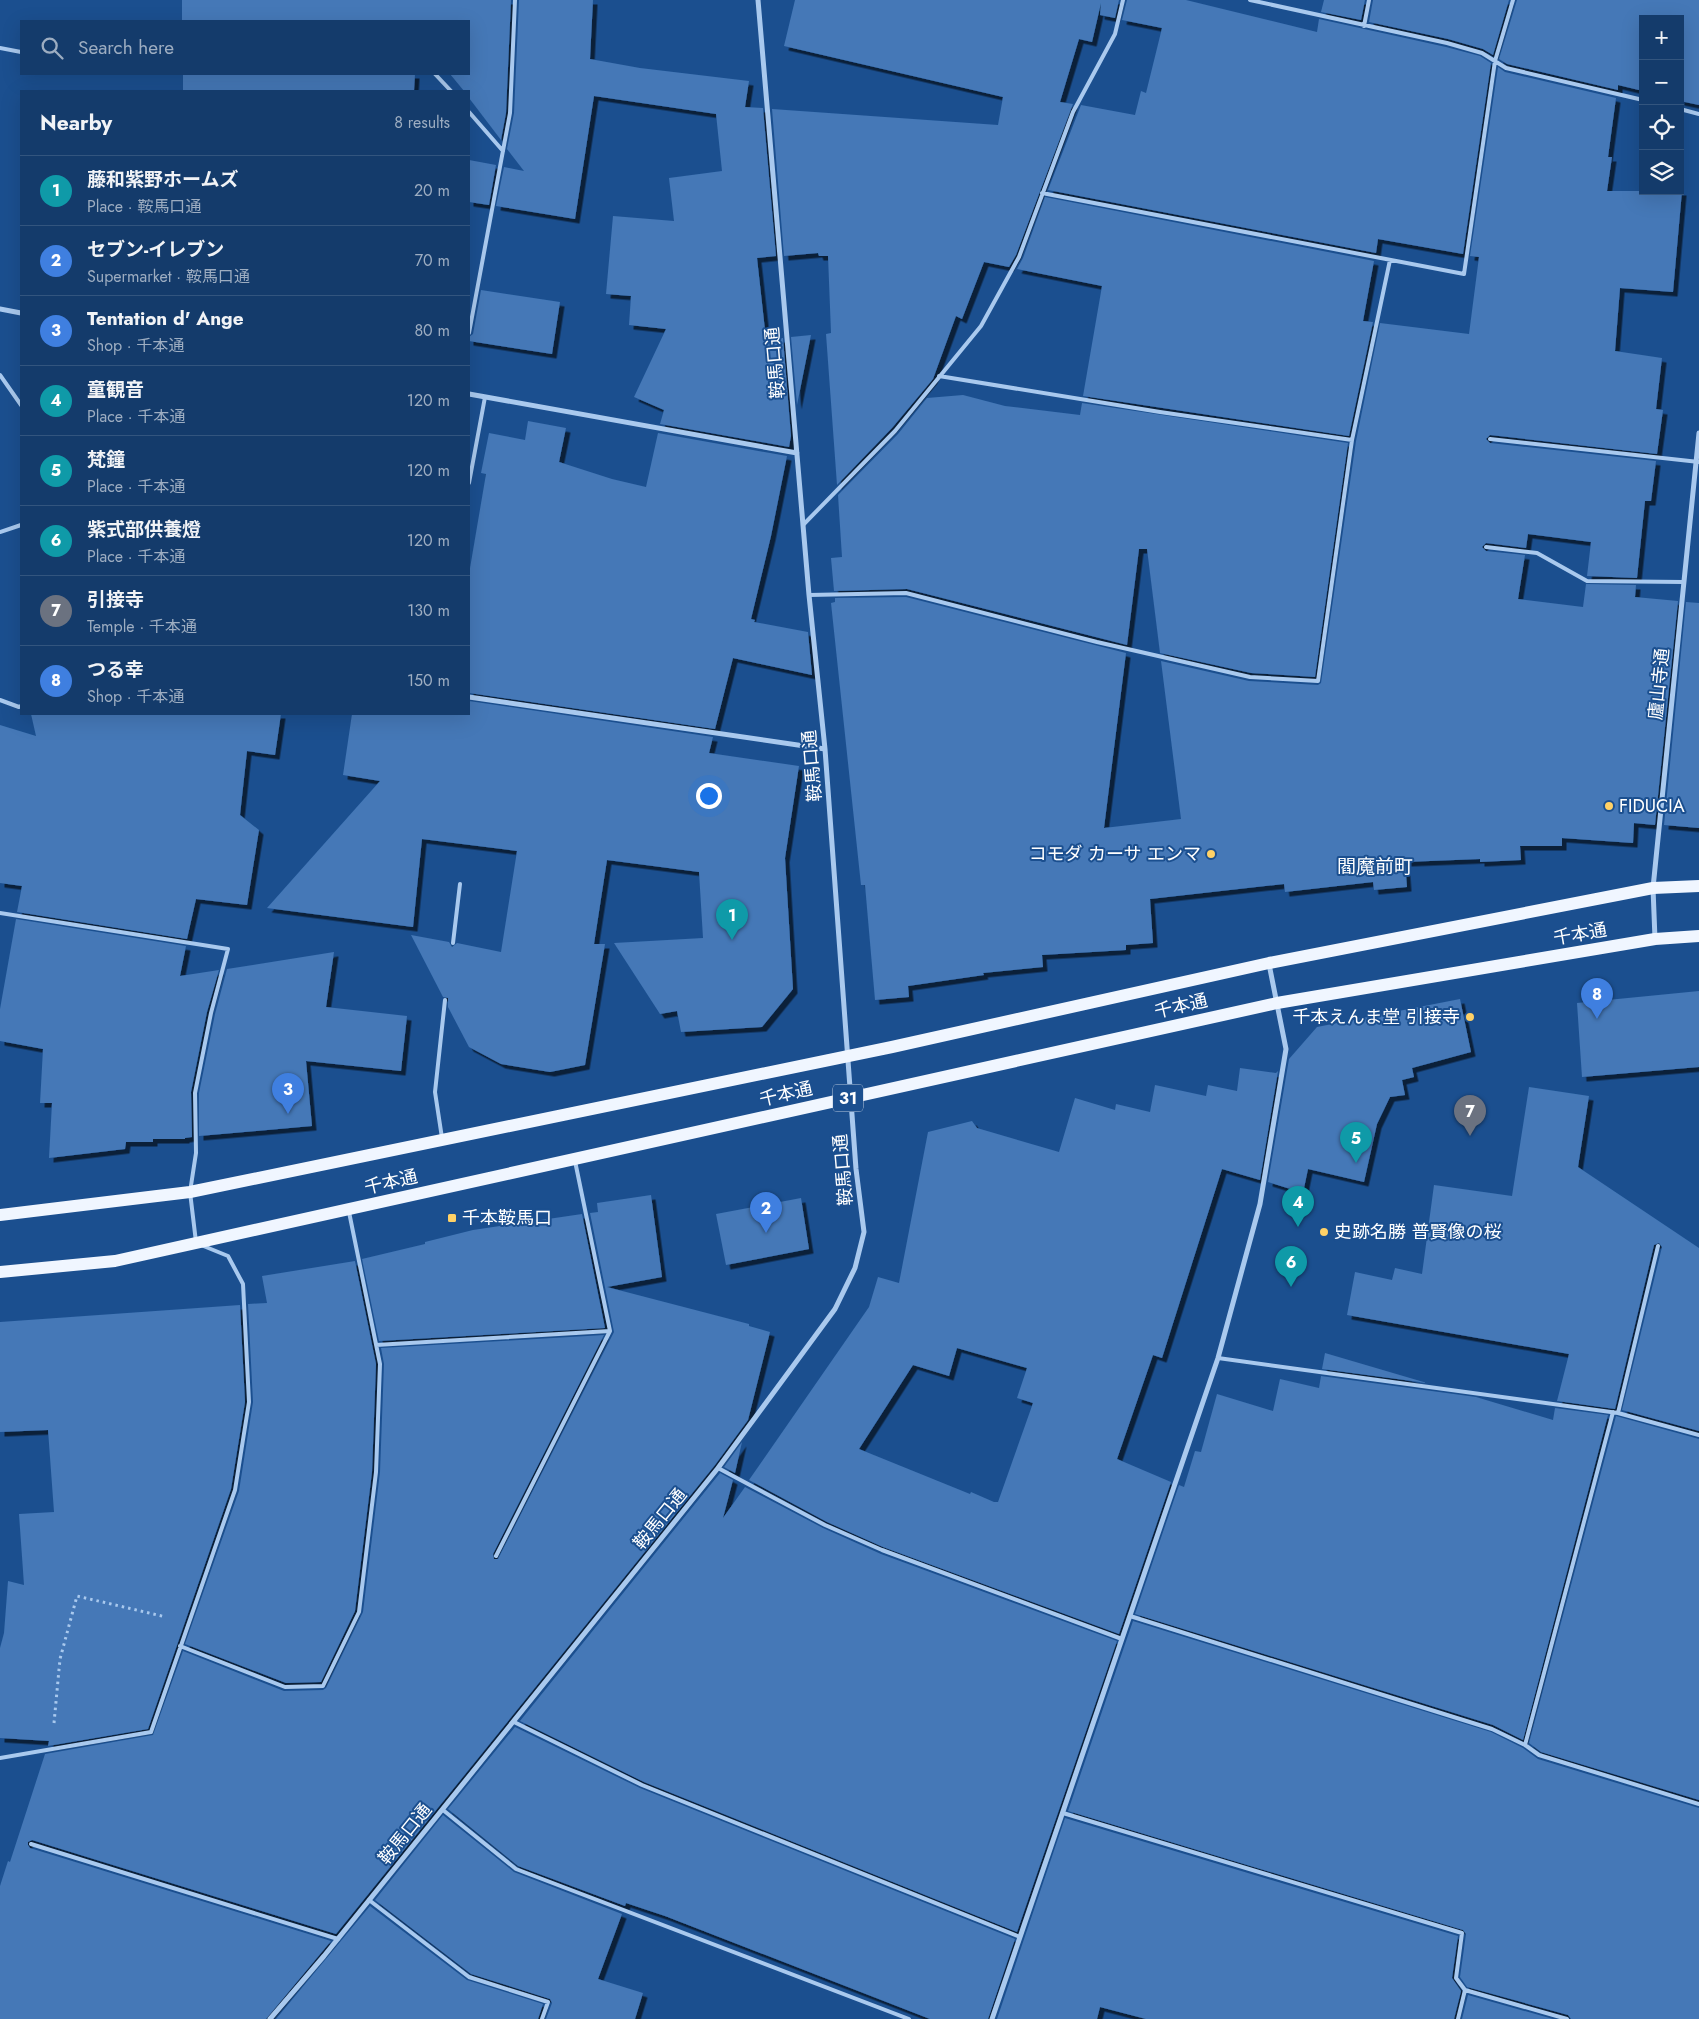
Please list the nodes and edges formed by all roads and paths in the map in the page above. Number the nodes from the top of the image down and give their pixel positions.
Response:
1 (515, 0) edge
2 (758, 0) edge
3 (1123, 0) edge
4 (1250, 0) edge
5 (1369, 0) edge
6 (1513, 0) edge
7 (1364, 26) junction
8 (0, 48) edge
9 (20, 52) edge
10 (1495, 61) junction
11 (437, 75) edge
12 (450, 90) edge
13 (1639, 99) edge
14 (1684, 110) edge
15 (470, 113) edge
16 (1699, 114) edge
17 (502, 151) junction
18 (1042, 193) junction
19 (1390, 260) junction
20 (0, 310) edge
21 (20, 313) edge
22 (470, 327) edge
23 (0, 376) edge
24 (939, 376) junction
25 (470, 394) edge
26 (485, 397) junction
27 (20, 404) edge
28 (1699, 432) edge
29 (1490, 439) dead end
30 (1352, 440) junction
31 (796, 453) junction
32 (1697, 462) edge
33 (470, 478) edge
34 (20, 525) edge
35 (803, 525) junction
36 (0, 532) edge
37 (1486, 547) dead end
38 (1683, 582) junction
39 (808, 595) junction
40 (470, 698) edge
41 (0, 700) edge
42 (20, 706) edge
43 (825, 749) junction
44 (460, 884) dead end
45 (1699, 886) edge
46 (1653, 888) junction
47 (0, 913) edge
48 (1699, 936) edge
49 (1655, 939) junction
50 (453, 943) dead end
51 (1269, 963) junction
52 (445, 1000) dead end
53 (1277, 1003) junction
54 (848, 1056) junction
55 (851, 1098) junction
56 (442, 1140) junction
57 (574, 1159) junction
58 (190, 1192) junction
59 (349, 1209) junction
60 (0, 1215) edge
61 (196, 1243) junction
62 (1658, 1246) dead end
63 (0, 1272) edge
64 (610, 1331) junction
65 (376, 1345) junction
66 (1218, 1358) junction
67 (1615, 1413) junction
68 (1699, 1435) edge
69 (718, 1468) junction
70 (496, 1556) dead end
71 (1130, 1616) junction
72 (189, 1623) junction
73 (1122, 1640) junction
74 (180, 1646) junction
75 (514, 1722) junction
76 (1525, 1745) junction
77 (52, 1749) junction
78 (0, 1758) edge
79 (1699, 1804) edge
80 (442, 1810) junction
81 (1063, 1813) junction
82 (31, 1844) dead end
83 (369, 1900) junction
84 (1020, 1937) junction
85 (338, 1939) junction
86 (1465, 1990) junction
87 (270, 2019) edge
88 (542, 2019) edge
89 (909, 2019) edge
90 (992, 2019) edge
91 (1458, 2019) edge
92 (1567, 2019) edge

1 - 17 lane
2 - 31 street, 鞍馬口通
3 - 18 lane
4 - 7 lane
5 - 7 lane
6 - 10 lane
7 - 10 lane
8 - 9 lane
10 - 13 lane
10 - 19 lane
11 - 12 lane
14 - 16 lane
15 - 17 lane
17 - 22 lane
18 - 19 lane
18 - 24 lane
19 - 30 lane
20 - 21 street
23 - 27 lane
24 - 30 lane
24 - 35 lane
25 - 26 street
26 - 31 street
26 - 33 lane
28 - 32 street, 廬山寺通
29 - 32 lane
30 - 39 lane
31 - 35 street, 鞍馬口通
32 - 38 street, 廬山寺通
34 - 36 lane
35 - 39 street, 鞍馬口通
37 - 38 lane
38 - 46 street, 廬山寺通
39 - 43 street, 鞍馬口通
40 - 43 street
41 - 42 lane
43 - 54 street, 鞍馬口通
44 - 50 lane
45 - 46 main road, 千本通 / 31
46 - 49 street, 廬山寺通
46 - 51 main road, 千本通 / 31
47 - 58 lane
48 - 49 main road, 千本通 / 31
49 - 53 main road, 千本通 / 31
51 - 53 street
51 - 54 main road, 千本通 / 31
52 - 56 lane
53 - 55 main road, 千本通 / 31
53 - 66 street
54 - 55 street, 鞍馬口通
54 - 56 main road, 千本通 / 31
55 - 57 main road, 千本通 / 31
55 - 69 street, 鞍馬口通
56 - 58 main road, 千本通 / 31
57 - 59 main road, 千本通 / 31
57 - 64 lane
58 - 60 main road, 千本通 / 31
58 - 61 lane
59 - 61 main road, 千本通 / 31
59 - 65 lane
61 - 63 main road, 千本通 / 31
61 - 72 lane
62 - 67 lane
64 - 65 lane
64 - 70 lane
65 - 74 lane
66 - 67 lane
66 - 71 street
67 - 68 lane
67 - 76 lane
69 - 73 lane
69 - 75 street, 鞍馬口通
71 - 73 street
71 - 76 lane
72 - 74 lane
72 - 77 path
73 - 81 street
74 - 77 lane
75 - 80 street, 鞍馬口通
75 - 84 lane
76 - 79 lane
77 - 78 lane
80 - 83 street, 鞍馬口通
80 - 89 lane
81 - 84 street
81 - 86 lane
82 - 85 lane
83 - 85 street, 鞍馬口通
83 - 88 lane
84 - 90 street
85 - 87 street, 鞍馬口通
86 - 91 lane
86 - 92 lane

